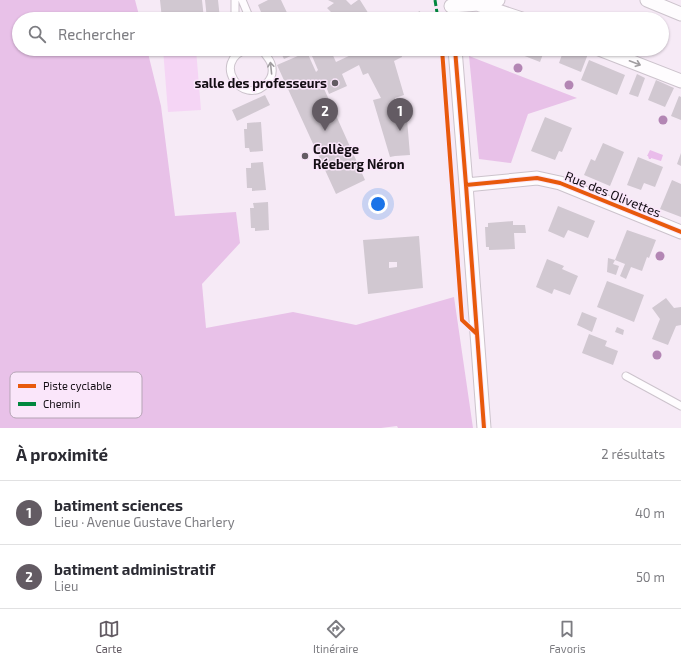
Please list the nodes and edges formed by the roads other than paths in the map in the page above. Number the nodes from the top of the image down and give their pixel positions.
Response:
1 (235, 0) edge
2 (242, 0) edge
3 (498, 0) edge
4 (507, 0) edge
5 (647, 0) edge
6 (478, 4) junction
7 (451, 8) edge
8 (235, 12) edge
9 (247, 12) edge
10 (501, 12) edge
11 (512, 12) edge
12 (681, 14) edge
13 (234, 56) edge
14 (267, 56) edge
15 (455, 56) edge
16 (617, 56) edge
17 (681, 81) edge
18 (466, 185) junction
19 (681, 232) edge
20 (626, 376) dead end
21 (681, 406) edge
22 (484, 428) edge

1 - 8 lane
2 - 9 lane
3 - 6 street
4 - 11 street
5 - 12 street
6 - 7 street
6 - 10 street
13 -> 14 lane
15 - 18 street
16 -> 17 street
18 - 19 street, Rue des Olivettes
18 - 22 street
20 - 21 lane

